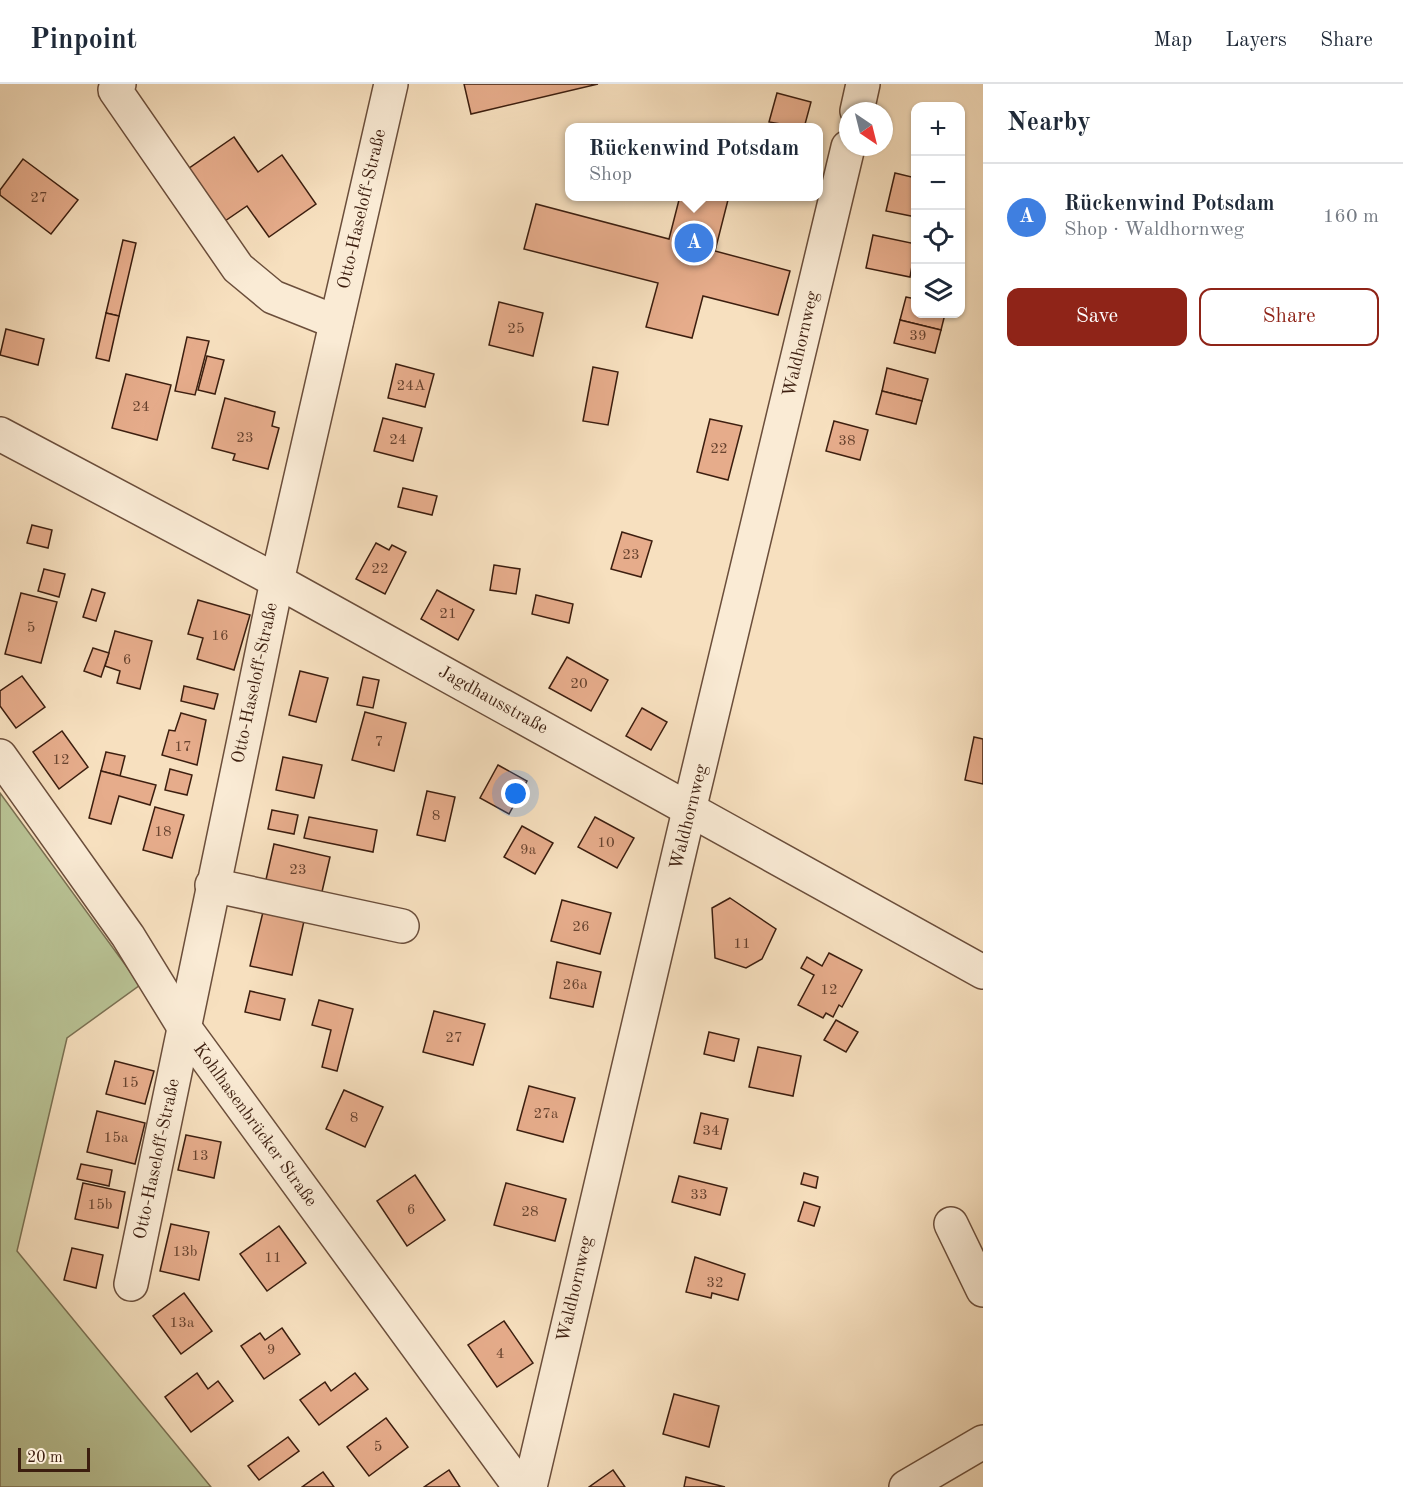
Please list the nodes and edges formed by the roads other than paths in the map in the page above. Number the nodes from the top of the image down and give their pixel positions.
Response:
1 (119, 84) edge
2 (391, 84) edge
3 (863, 84) edge
4 (859, 102) edge
5 (846, 156) edge
6 (336, 322) junction
7 (0, 434) edge
8 (276, 581) junction
9 (0, 756) edge
10 (691, 809) junction
11 (212, 885) junction
12 (402, 926) dead end
13 (983, 972) edge
14 (184, 1027) junction
15 (951, 1224) dead end
16 (131, 1284) dead end
17 (983, 1290) edge
18 (983, 1442) edge
19 (519, 1487) edge
20 (530, 1487) edge
21 (906, 1487) edge

1 - 6 street
2 - 6 street, Otto-Haseloff-Straße
3 - 4 street
5 - 10 street, Waldhornweg
6 - 8 street, Otto-Haseloff-Straße
7 - 8 street, Jagdhausstraße
8 - 10 street, Jagdhausstraße
8 - 11 street, Otto-Haseloff-Straße
9 - 14 street, Kohlhasenbrücker Straße
10 - 13 street, Jagdhausstraße
10 - 20 street, Waldhornweg
11 - 12 street
11 - 14 street, Otto-Haseloff-Straße
14 - 16 street, Otto-Haseloff-Straße
14 - 19 street, Kohlhasenbrücker Straße
15 - 17 street
18 - 21 street

